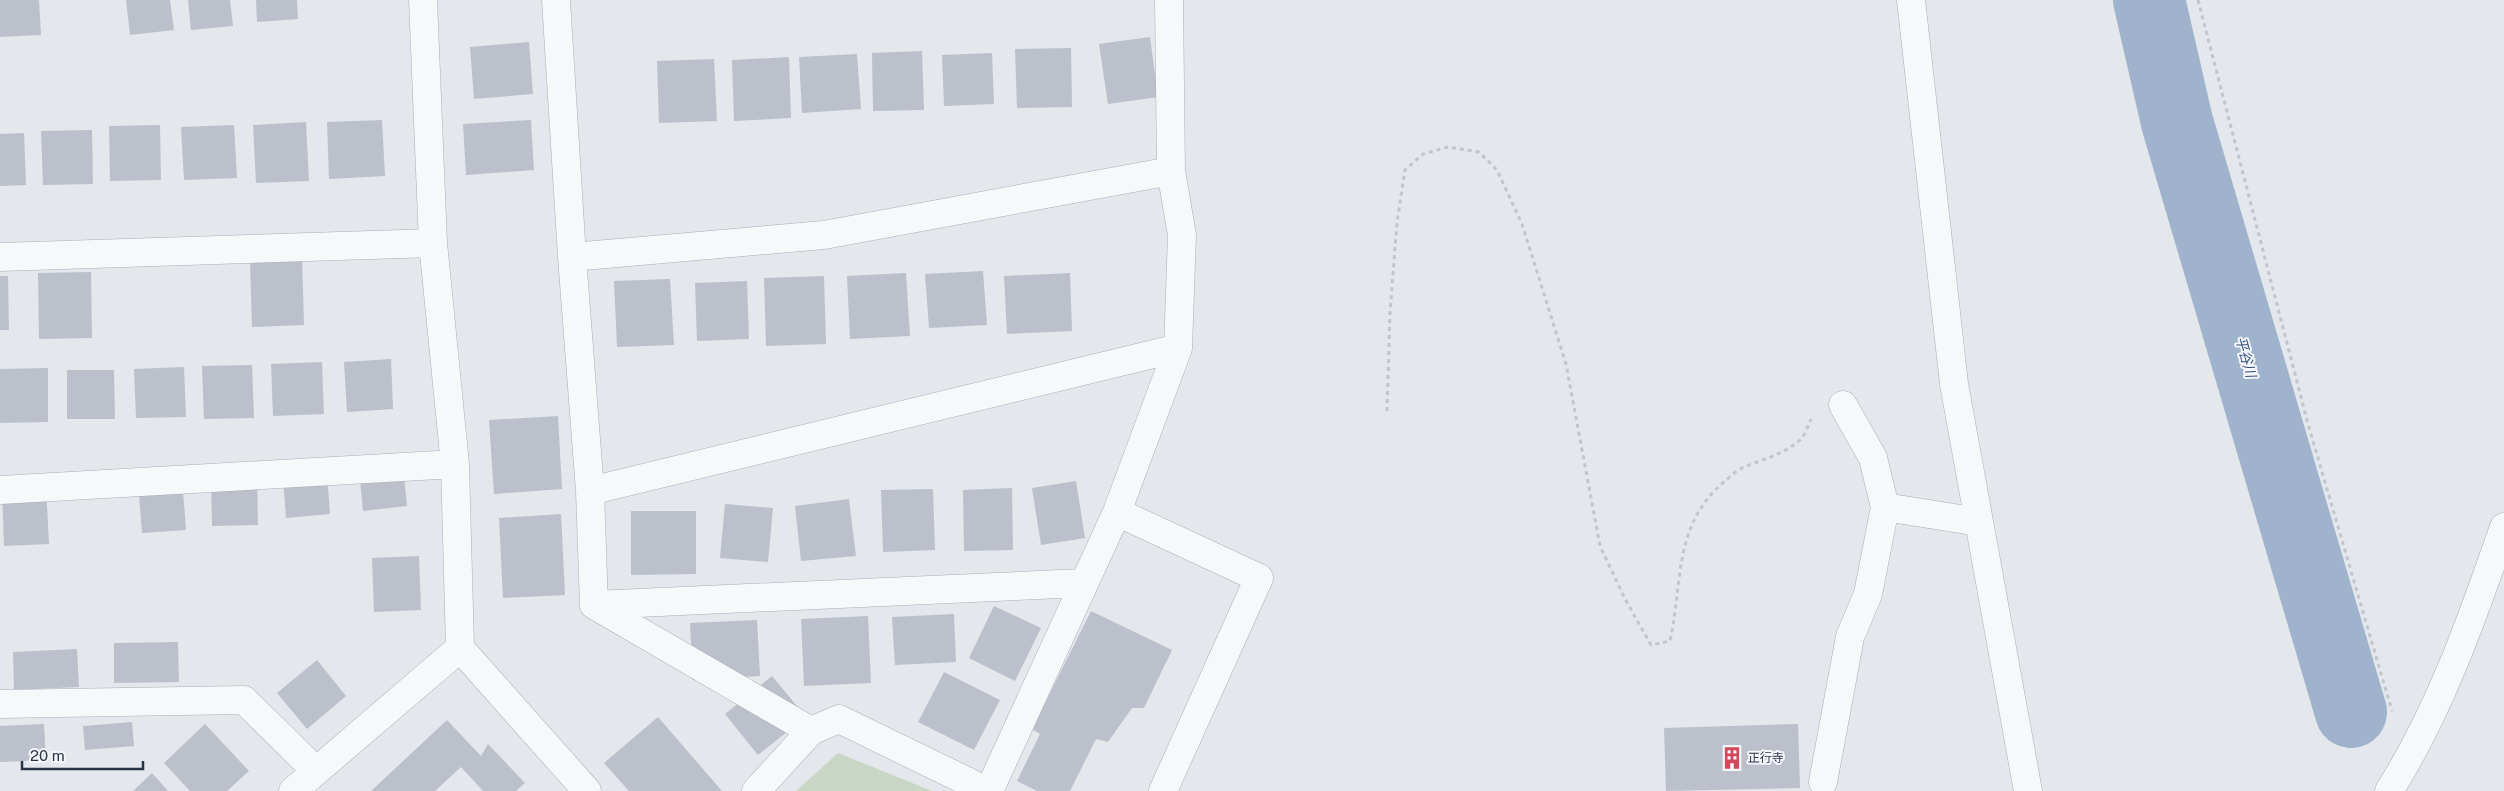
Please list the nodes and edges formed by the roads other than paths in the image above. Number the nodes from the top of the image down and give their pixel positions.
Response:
1 (423, 0) edge
2 (556, 0) edge
3 (1169, 0) edge
4 (1911, 0) edge
5 (1172, 171) junction
6 (433, 243) junction
7 (0, 257) edge
8 (572, 258) junction
9 (1178, 348) junction
10 (1843, 405) road end
11 (455, 464) junction
12 (0, 490) edge
13 (590, 491) junction
14 (1885, 507) junction
15 (1117, 512) junction
16 (1979, 522) junction
17 (2504, 526) edge
18 (1083, 583) junction
19 (594, 605) junction
20 (460, 648) junction
21 (0, 704) edge
22 (811, 731) junction
23 (315, 770) junction
24 (1822, 782) dead end
25 (293, 791) edge
26 (587, 791) edge
27 (756, 791) edge
28 (988, 791) edge
29 (1163, 791) edge
30 (2028, 791) edge
31 (2388, 791) edge

1 - 6 street
2 - 8 street
3 - 5 street
4 - 16 street
5 - 8 street
5 - 9 street
6 - 7 street
6 - 11 street
8 - 13 street
9 - 13 street
9 - 15 street
10 - 14 street
11 - 12 street
11 - 20 street
13 - 19 street
14 - 16 street
14 - 24 street
15 - 18 street
15 - 29 street
16 - 30 street
17 - 31 street
18 - 19 street
18 - 28 street
19 - 22 street
20 - 23 street
20 - 26 street
21 - 23 street
22 - 27 street
22 - 28 street
23 - 25 street

